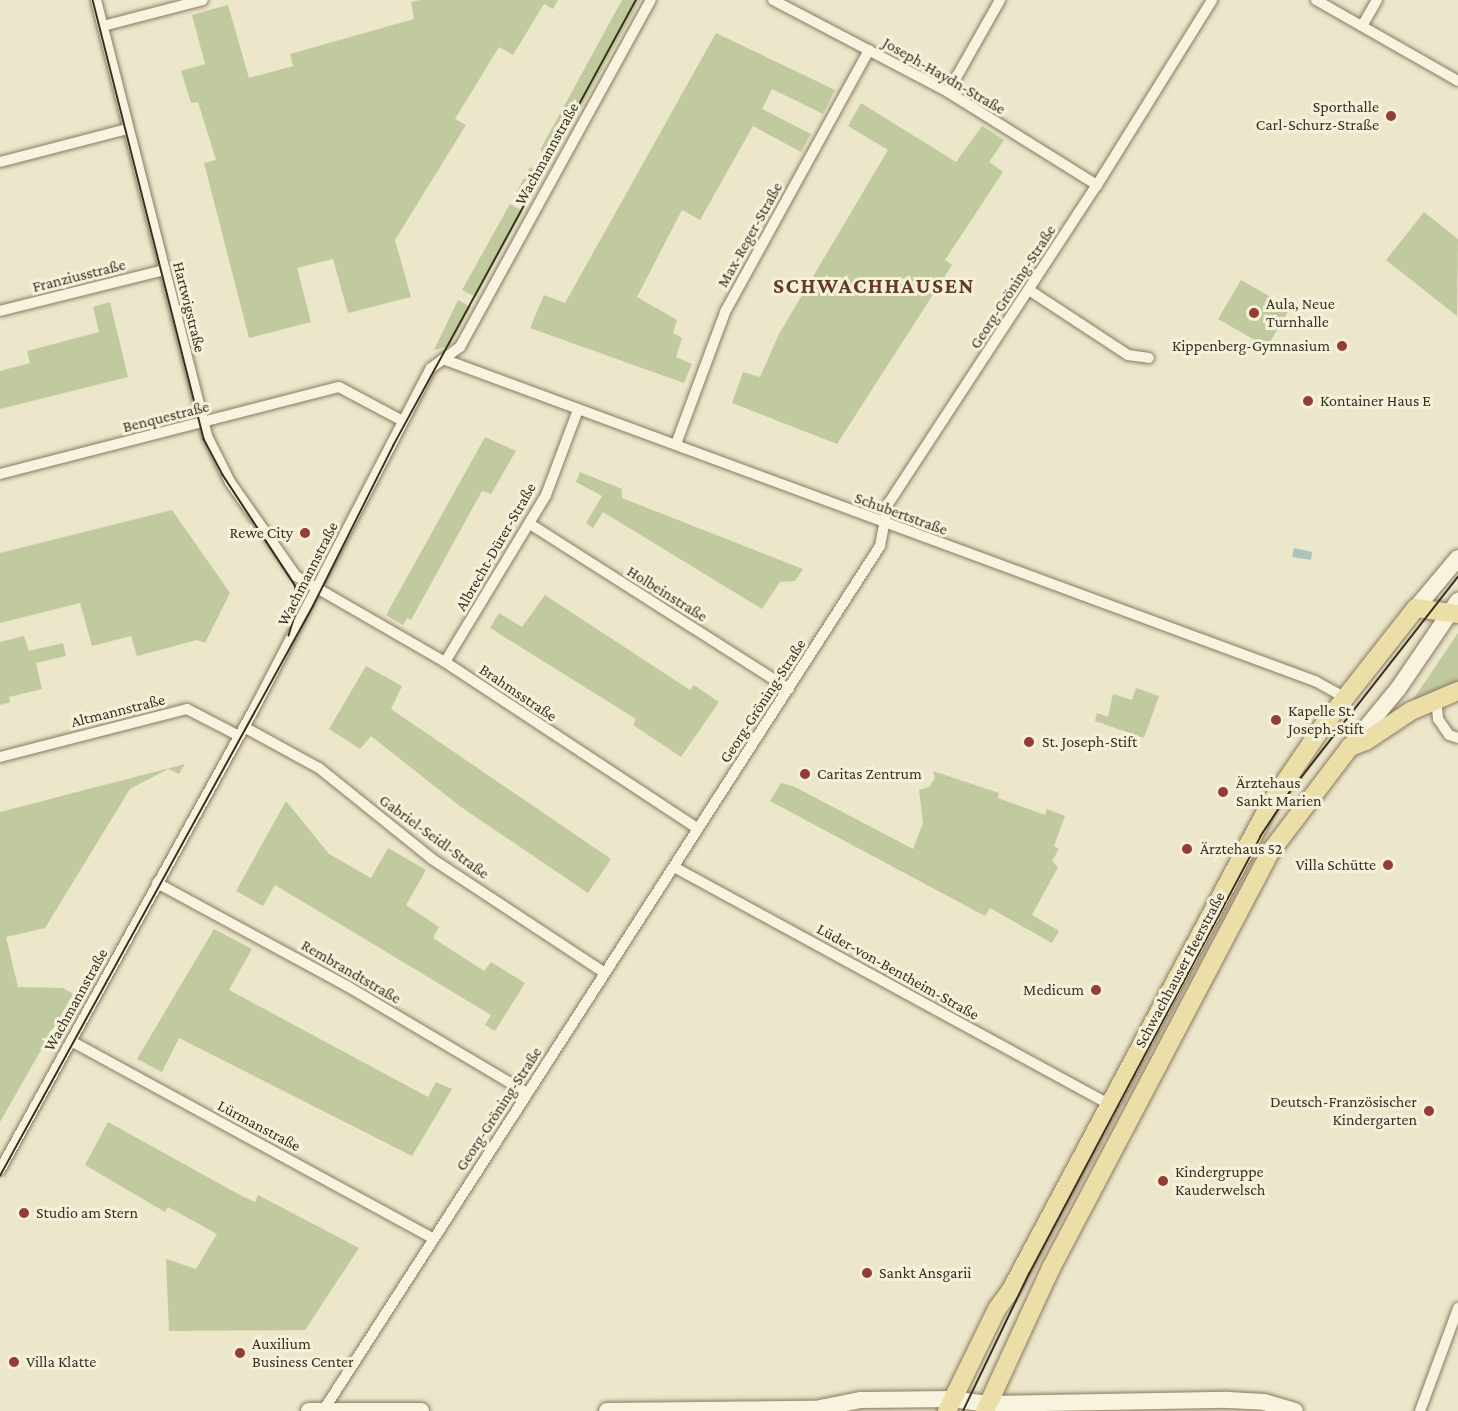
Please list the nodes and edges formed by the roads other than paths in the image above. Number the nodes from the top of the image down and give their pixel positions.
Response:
1 (96, 0) edge
2 (204, 0) edge
3 (651, 0) edge
4 (773, 0) edge
5 (1000, 0) edge
6 (1212, 0) edge
7 (1316, 0) edge
8 (1377, 0) edge
9 (786, 3) edge
10 (103, 26) junction
11 (1362, 26) junction
12 (869, 50) junction
13 (1458, 81) edge
14 (948, 92) junction
15 (129, 129) junction
16 (0, 162) edge
17 (1097, 185) junction
18 (165, 270) junction
19 (1029, 290) junction
20 (0, 311) edge
21 (1149, 358) dead end
22 (444, 359) junction
23 (578, 410) junction
24 (403, 421) junction
25 (203, 423) junction
26 (676, 444) junction
27 (0, 474) edge
28 (530, 524) junction
29 (885, 524) junction
30 (1458, 558) edge
31 (317, 590) junction
32 (1416, 608) junction
33 (1456, 609) edge
34 (445, 662) junction
35 (789, 689) junction
36 (1458, 691) edge
37 (1346, 698) junction
38 (1436, 699) junction
39 (241, 731) junction
40 (1458, 738) edge
41 (1350, 747) junction
42 (0, 756) edge
43 (698, 829) junction
44 (674, 867) junction
45 (157, 883) junction
46 (605, 973) junction
47 (71, 1041) junction
48 (527, 1093) junction
49 (1108, 1104) junction
50 (0, 1170) edge
51 (433, 1238) junction
52 (1458, 1308) edge
53 (954, 1407) edge
54 (987, 1407) edge
55 (819, 1410) edge
56 (309, 1411) edge
57 (323, 1411) edge
58 (421, 1411) edge
59 (607, 1411) edge
60 (1295, 1411) edge
61 (1420, 1411) edge

1 - 10 street, Hartwigstraße
2 - 10 street
3 - 22 street, Wachmannstraße
4 - 9 street, Joseph-Haydn-Straße
5 - 14 street
6 - 17 street, Georg-Gröning-Straße
7 - 11 street
8 - 11 street
9 - 12 street, Joseph-Haydn-Straße
10 - 15 street, Hartwigstraße
11 - 13 street
12 - 14 street, Joseph-Haydn-Straße
12 - 26 street, Max-Reger-Straße
14 - 17 street, Joseph-Haydn-Straße
15 - 16 street
15 - 18 street, Hartwigstraße
17 - 19 street, Georg-Gröning-Straße
18 - 20 street, Franziusstraße
18 - 25 street, Hartwigstraße
19 - 21 street
19 - 29 street, Georg-Gröning-Straße
22 - 23 street, Schubertstraße
22 - 24 street, Wachmannstraße
23 - 26 street, Schubertstraße
23 - 28 street, Albrecht-Dürer-Straße
24 - 25 street, Benquestraße
24 - 31 street, Wachmannstraße
25 - 27 street, Benquestraße
25 - 31 street, Hartwigstraße
26 - 29 street, Schubertstraße
28 - 34 street, Albrecht-Dürer-Straße
28 - 35 street, Holbeinstraße
29 - 35 street, Georg-Gröning-Straße
29 - 37 street, Schubertstraße
30 - 32 main road, Schwachhauser Heerstraße
31 - 34 street, Brahmsstraße
31 - 39 street, Wachmannstraße
32 - 33 main road
32 - 37 main road, Schwachhauser Heerstraße
33 - 41 main road, Schwachhauser Heerstraße
34 - 43 street, Brahmsstraße
35 - 43 street, Georg-Gröning-Straße
36 - 38 main road
37 - 49 main road, Schwachhauser Heerstraße
38 - 40 street
38 - 41 main road
39 - 42 street, Altmannstraße
39 - 45 street, Wachmannstraße
39 - 46 street, Gabriel-Seidl-Straße
41 - 54 main road, Schwachhauser Heerstraße
43 - 44 street, Georg-Gröning-Straße
44 - 46 street, Georg-Gröning-Straße
44 - 49 street, Lüder-von-Bentheim-Straße
45 - 47 street, Wachmannstraße
45 - 48 street, Rembrandtstraße
46 - 48 street, Georg-Gröning-Straße
47 - 50 street, Wachmannstraße
47 - 51 street, Lürmanstraße
48 - 51 street, Georg-Gröning-Straße
49 - 53 main road, Schwachhauser Heerstraße
51 - 57 street, Georg-Gröning-Straße
52 - 61 street
53 - 54 main road
53 - 55 main road
54 - 60 main road
55 - 59 main road
56 - 57 main road
57 - 58 main road

